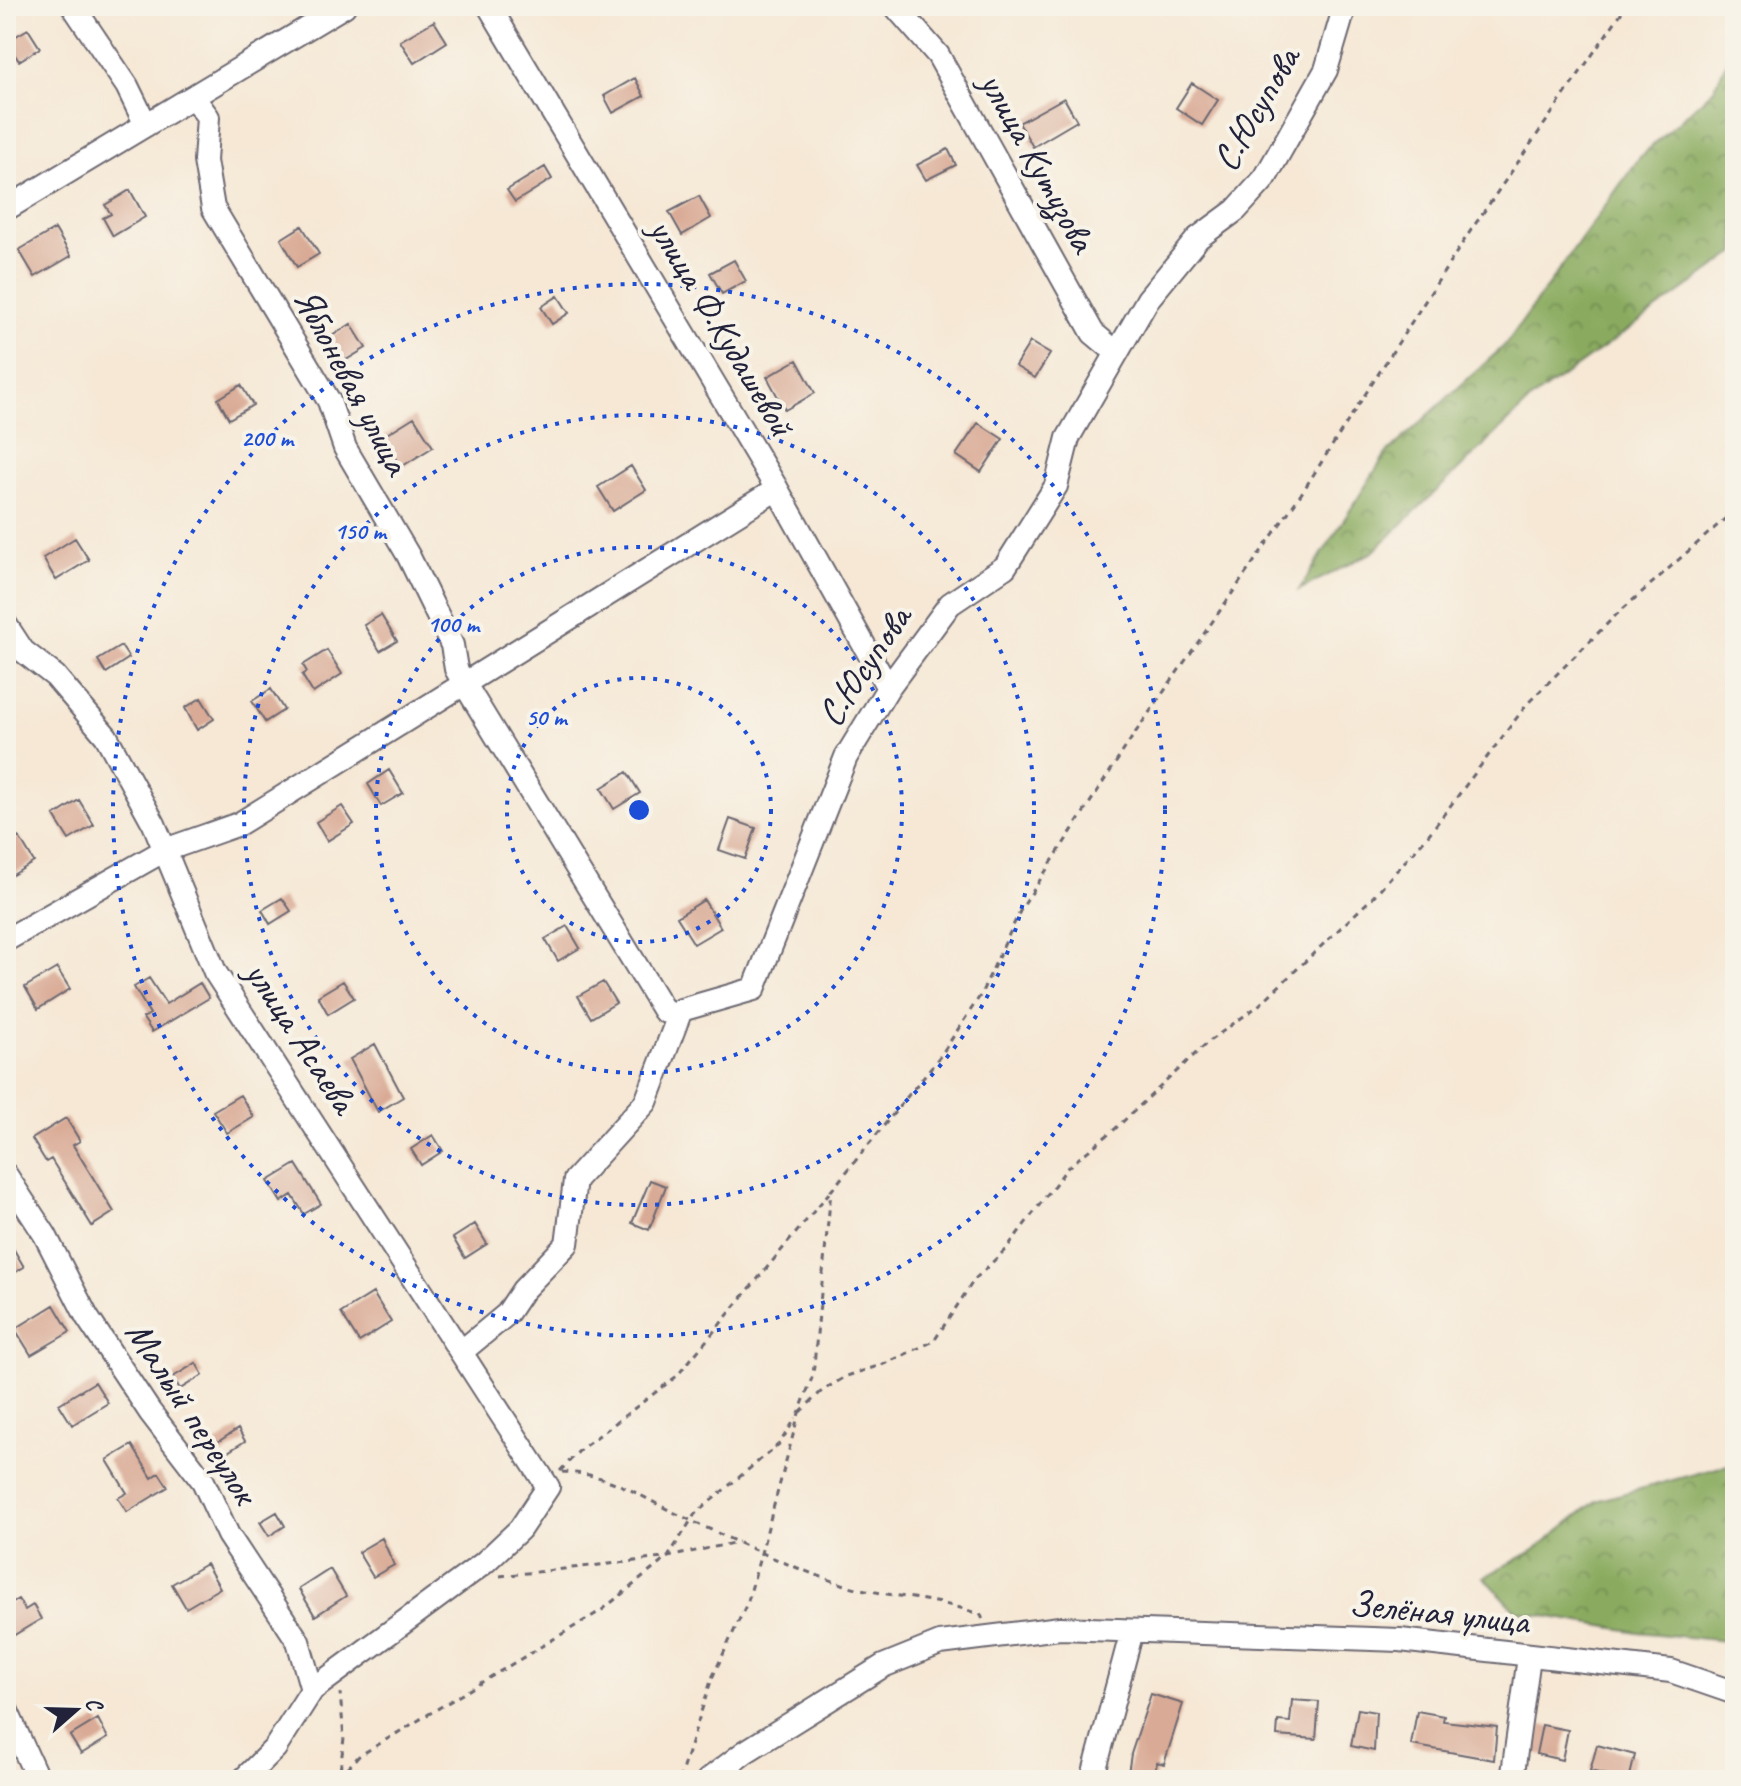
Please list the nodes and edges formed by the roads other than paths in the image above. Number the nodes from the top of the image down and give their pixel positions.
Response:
1 (73, 6) edge
2 (344, 6) edge
3 (489, 6) edge
4 (895, 6) edge
5 (1340, 10) edge
6 (193, 97) junction
7 (146, 125) junction
8 (6, 209) edge
9 (1117, 353) junction
10 (777, 489) junction
11 (6, 625) edge
12 (464, 683) junction
13 (888, 688) junction
14 (165, 850) junction
15 (6, 940) edge
16 (678, 1017) junction
17 (6, 1175) edge
18 (461, 1352) junction
19 (1132, 1631) junction
20 (1529, 1657) junction
21 (312, 1690) junction
22 (1735, 1693) edge
23 (6, 1709) edge
24 (38, 1780) edge
25 (243, 1780) edge
26 (708, 1780) edge
27 (1092, 1780) edge
28 (1512, 1780) edge

1 - 7 street
2 - 6 street
3 - 10 street, улица Ф.Кудашевой
4 - 9 street, улица Кутузова
5 - 9 street, С.Юсупова
6 - 7 street
6 - 12 street, Яблоневая улица
7 - 8 street
9 - 13 street, С.Юсупова
10 - 12 street
10 - 13 street, улица Ф.Кудашевой
11 - 14 street, улица Асаева
12 - 14 street
12 - 16 street, Яблоневая улица
13 - 16 street, С.Юсупова
14 - 15 street
14 - 18 street, улица Асаева
16 - 18 street
17 - 21 street, Малый переулок
18 - 21 street, улица Асаева
19 - 20 street, Зелёная улица
19 - 26 street, Зелёная улица
19 - 27 street
20 - 22 street, Зелёная улица
20 - 28 street
21 - 25 street
23 - 24 street

